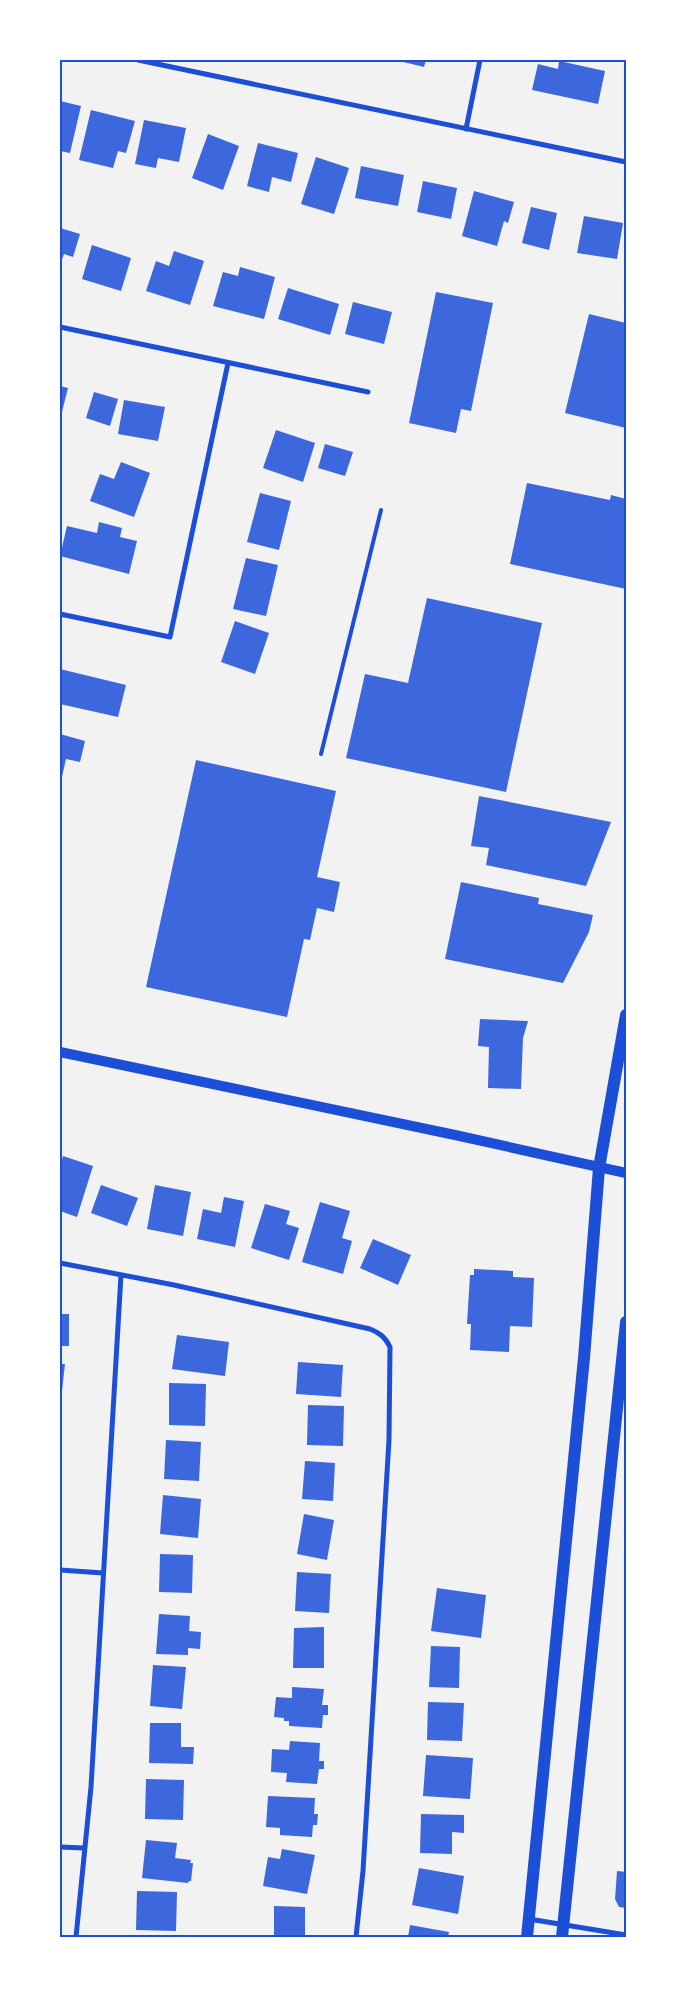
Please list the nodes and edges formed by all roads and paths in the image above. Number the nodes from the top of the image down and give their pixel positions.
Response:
1 (138, 60) edge
2 (480, 60) edge
3 (466, 129) junction
4 (626, 162) edge
5 (60, 327) edge
6 (228, 363) junction
7 (368, 392) dead end
8 (381, 510) dead end
9 (60, 614) edge
10 (321, 754) dead end
11 (626, 1015) edge
12 (60, 1052) edge
13 (599, 1168) junction
14 (626, 1173) edge
15 (60, 1263) edge
16 (121, 1275) junction
17 (626, 1322) edge
18 (60, 1570) edge
19 (103, 1573) junction
20 (60, 1847) edge
21 (84, 1848) junction
22 (528, 1918) junction
23 (563, 1931) edge
24 (626, 1935) edge
25 (76, 1937) edge
26 (356, 1937) edge
27 (527, 1937) edge

1 - 3 street
2 - 3 street
3 - 4 street
5 - 6 street
6 - 7 street
6 - 9 street
8 - 10 lane
11 - 13 main road
12 - 13 main road
13 - 14 main road
13 - 22 main road
15 - 16 street
16 - 19 street
16 - 26 street
17 - 23 main road
18 - 19 street
19 - 21 street
20 - 21 street
21 - 25 street
22 - 23 street
22 - 27 main road
23 - 24 street

